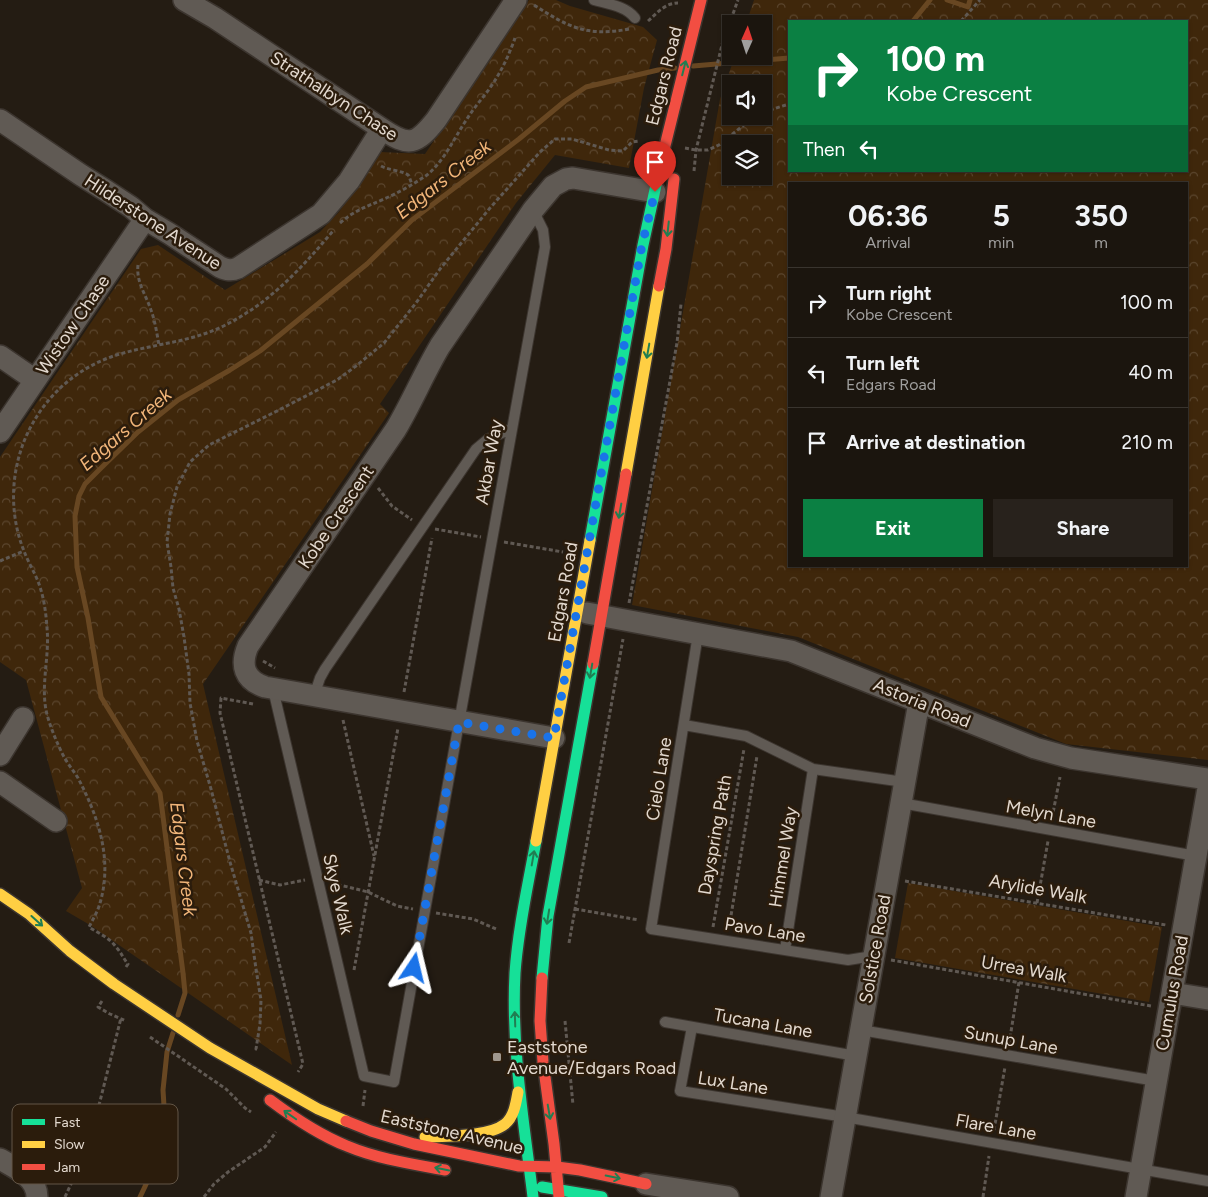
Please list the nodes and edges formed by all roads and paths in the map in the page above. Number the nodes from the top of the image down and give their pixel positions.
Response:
1 (184, 0) edge
2 (594, 0) edge
3 (701, 0) edge
4 (738, 0) edge
5 (980, 0) edge
6 (681, 4) dead end
7 (527, 5) edge
8 (961, 20) edge
9 (638, 23) junction
10 (516, 37) dead end
11 (788, 104) edge
12 (706, 108) dead end
13 (772, 109) edge
14 (0, 120) edge
15 (744, 125) edge
16 (382, 129) junction
17 (665, 145) junction
18 (364, 156) junction
19 (676, 166) dead end
20 (412, 184) junction
21 (655, 192) junction
22 (533, 210) junction
23 (145, 219) junction
24 (132, 238) junction
25 (159, 346) junction
26 (0, 356) edge
27 (35, 380) junction
28 (6, 410) edge
29 (511, 428) junction
30 (0, 432) edge
31 (378, 488) dead end
32 (422, 527) junction
33 (24, 551) junction
34 (0, 561) edge
35 (577, 611) junction
36 (601, 616) junction
37 (698, 634) junction
38 (274, 689) junction
39 (314, 696) junction
40 (919, 702) junction
41 (23, 718) dead end
42 (343, 720) dead end
43 (459, 722) junction
44 (684, 725) junction
45 (746, 736) junction
46 (554, 738) junction
47 (759, 742) junction
48 (0, 755) edge
49 (813, 769) junction
50 (1060, 777) dead end
51 (1208, 779) edge
52 (0, 782) edge
53 (904, 782) junction
54 (1208, 788) edge
55 (901, 803) junction
56 (56, 821) dead end
57 (1050, 830) junction
58 (1196, 856) junction
59 (374, 859) dead end
60 (888, 878) junction
61 (259, 880) dead end
62 (318, 881) junction
63 (0, 894) edge
64 (1037, 903) junction
65 (575, 909) dead end
66 (425, 911) junction
67 (652, 926) junction
68 (1183, 928) junction
69 (496, 929) dead end
70 (32, 933) dead end
71 (711, 938) junction
72 (727, 941) junction
73 (785, 950) junction
74 (70, 951) junction
75 (874, 956) junction
76 (1020, 982) junction
77 (114, 984) junction
78 (1208, 999) edge
79 (1171, 1001) junction
80 (665, 1022) dead end
81 (692, 1027) junction
82 (860, 1030) junction
83 (144, 1033) dead end
84 (210, 1048) junction
85 (856, 1056) junction
86 (1007, 1056) junction
87 (367, 1077) junction
88 (1156, 1081) junction
89 (520, 1085) junction
90 (99, 1104) edge
91 (362, 1108) dead end
92 (256, 1115) dead end
93 (845, 1116) junction
94 (277, 1130) dead end
95 (371, 1131) junction
96 (991, 1143) junction
97 (0, 1158) edge
98 (12, 1166) edge
99 (528, 1167) junction
100 (557, 1167) junction
101 (1141, 1169) junction
102 (453, 1172) dead end
103 (1208, 1181) edge
104 (33, 1184) edge
105 (71, 1184) edge
106 (646, 1184) joint
107 (529, 1190) edge
108 (559, 1193) edge
109 (37, 1197) edge
110 (65, 1197) edge
111 (204, 1197) edge
112 (602, 1197) edge
113 (728, 1197) edge
114 (831, 1197) edge
115 (983, 1197) edge
116 (1136, 1197) edge

1 - 16 street, Strathalbyn Chase
2 - 9 lane
17 -> 3 main road, Edgars Road
4 - 12 path
5 - 8 path
6 - 9 path
7 - 9 path
7 - 16 street, Strathalbyn Chase
10 - 20 path
11 - 13 path
14 - 23 street, Hilderstone Avenue
15 - 17 path
16 - 18 street, Hilderstone Avenue
17 - 21 main road, Edgars Road
18 - 20 path
18 - 23 street, Hilderstone Avenue
19 -> 36 main road
20 - 25 path
21 - 22 street, Kobe Crescent
21 - 35 main road, Edgars Road
22 - 29 lane, Akbar Way
22 - 38 street, Kobe Crescent
23 - 24 street, Wistow Chase
24 - 25 path
24 - 27 street, Wistow Chase
25 - 33 path
26 - 27 street
27 - 28 street, Wistow Chase
28 - 30 street, Wistow Chase
29 - 32 lane
29 - 43 lane, Akbar Way
31 - 32 path
32 - 39 lane
33 - 34 path
33 - 77 path
35 - 36 street, Astoria Road
35 - 46 main road, Edgars Road
36 - 37 street, Astoria Road
36 -> 100 main road
37 - 40 street, Astoria Road
37 - 44 lane, Cielo Lane
38 - 39 street, Kobe Crescent
38 - 62 lane, Skye Walk
39 - 43 street, Kobe Crescent
40 - 51 street, Astoria Road
40 - 53 street, Solstice Road
41 - 48 street
42 - 59 path
43 - 46 street, Kobe Crescent
43 - 66 lane, Akbar Way
44 - 45 lane
44 - 67 lane, Cielo Lane
45 - 47 lane
45 - 71 path, Dayspring Path
89 -> 46 main road, Edgars Road
47 - 49 lane
47 - 72 path, Dayspring Path
49 - 53 lane
49 - 73 lane, Himmel Way
50 - 57 path
52 - 56 street
53 - 55 street, Solstice Road
54 - 58 street, Cumulus Road
55 - 57 lane, Melyn Lane
55 - 60 street, Solstice Road
57 - 58 lane, Melyn Lane
57 - 64 path
58 - 68 street, Cumulus Road
60 - 64 path, Arylide Walk
60 - 75 street, Solstice Road
61 - 62 path
62 - 66 path
62 - 87 lane, Skye Walk
63 -> 74 main road, Eaststone Avenue
64 - 68 path, Arylide Walk
65 - 67 path
66 - 69 path
66 - 87 lane, Akbar Way
67 - 71 lane, Pavo Lane
68 - 79 street, Cumulus Road
70 - 74 main road, Eaststone Avenue
71 - 72 lane, Pavo Lane
72 - 73 lane, Pavo Lane
73 - 75 lane, Pavo Lane
74 - 77 main road, Eaststone Avenue
75 - 76 path, Urrea Walk
75 - 82 street, Solstice Road
76 - 79 path, Urrea Walk
76 - 86 path
77 - 84 main road, Eaststone Avenue
77 - 90 path
78 - 79 street
79 - 88 street, Cumulus Road
80 - 81 lane, Tucana Lane
81 - 85 lane, Tucana Lane
81 - 93 lane, Lux Lane
82 - 85 street, Solstice Road
82 - 86 lane, Sunup Lane
83 - 92 path
84 - 95 main road, Eaststone Avenue
102 -> 84 main road, Eaststone Avenue
85 - 93 street, Solstice Road
86 - 88 lane, Sunup Lane
86 - 96 path
87 - 91 path
88 - 101 street, Cumulus Road
89 - 95 main road
89 - 99 main road, Edgars Road
93 - 96 lane, Flare Lane
93 - 114 street, Solstice Road
94 - 111 path
95 - 99 main road, Eaststone Avenue
96 - 101 lane, Flare Lane
96 - 115 path
97 - 98 street
99 - 100 main road, Eaststone Avenue
99 - 107 main road, Edgars Road
100 -> 106 main road, Eaststone Avenue
100 - 108 main road
101 - 103 lane, Flare Lane
101 - 116 street, Cumulus Road
104 - 109 street
105 - 110 path
106 - 113 street
107 - 108 main road
108 - 112 main road

